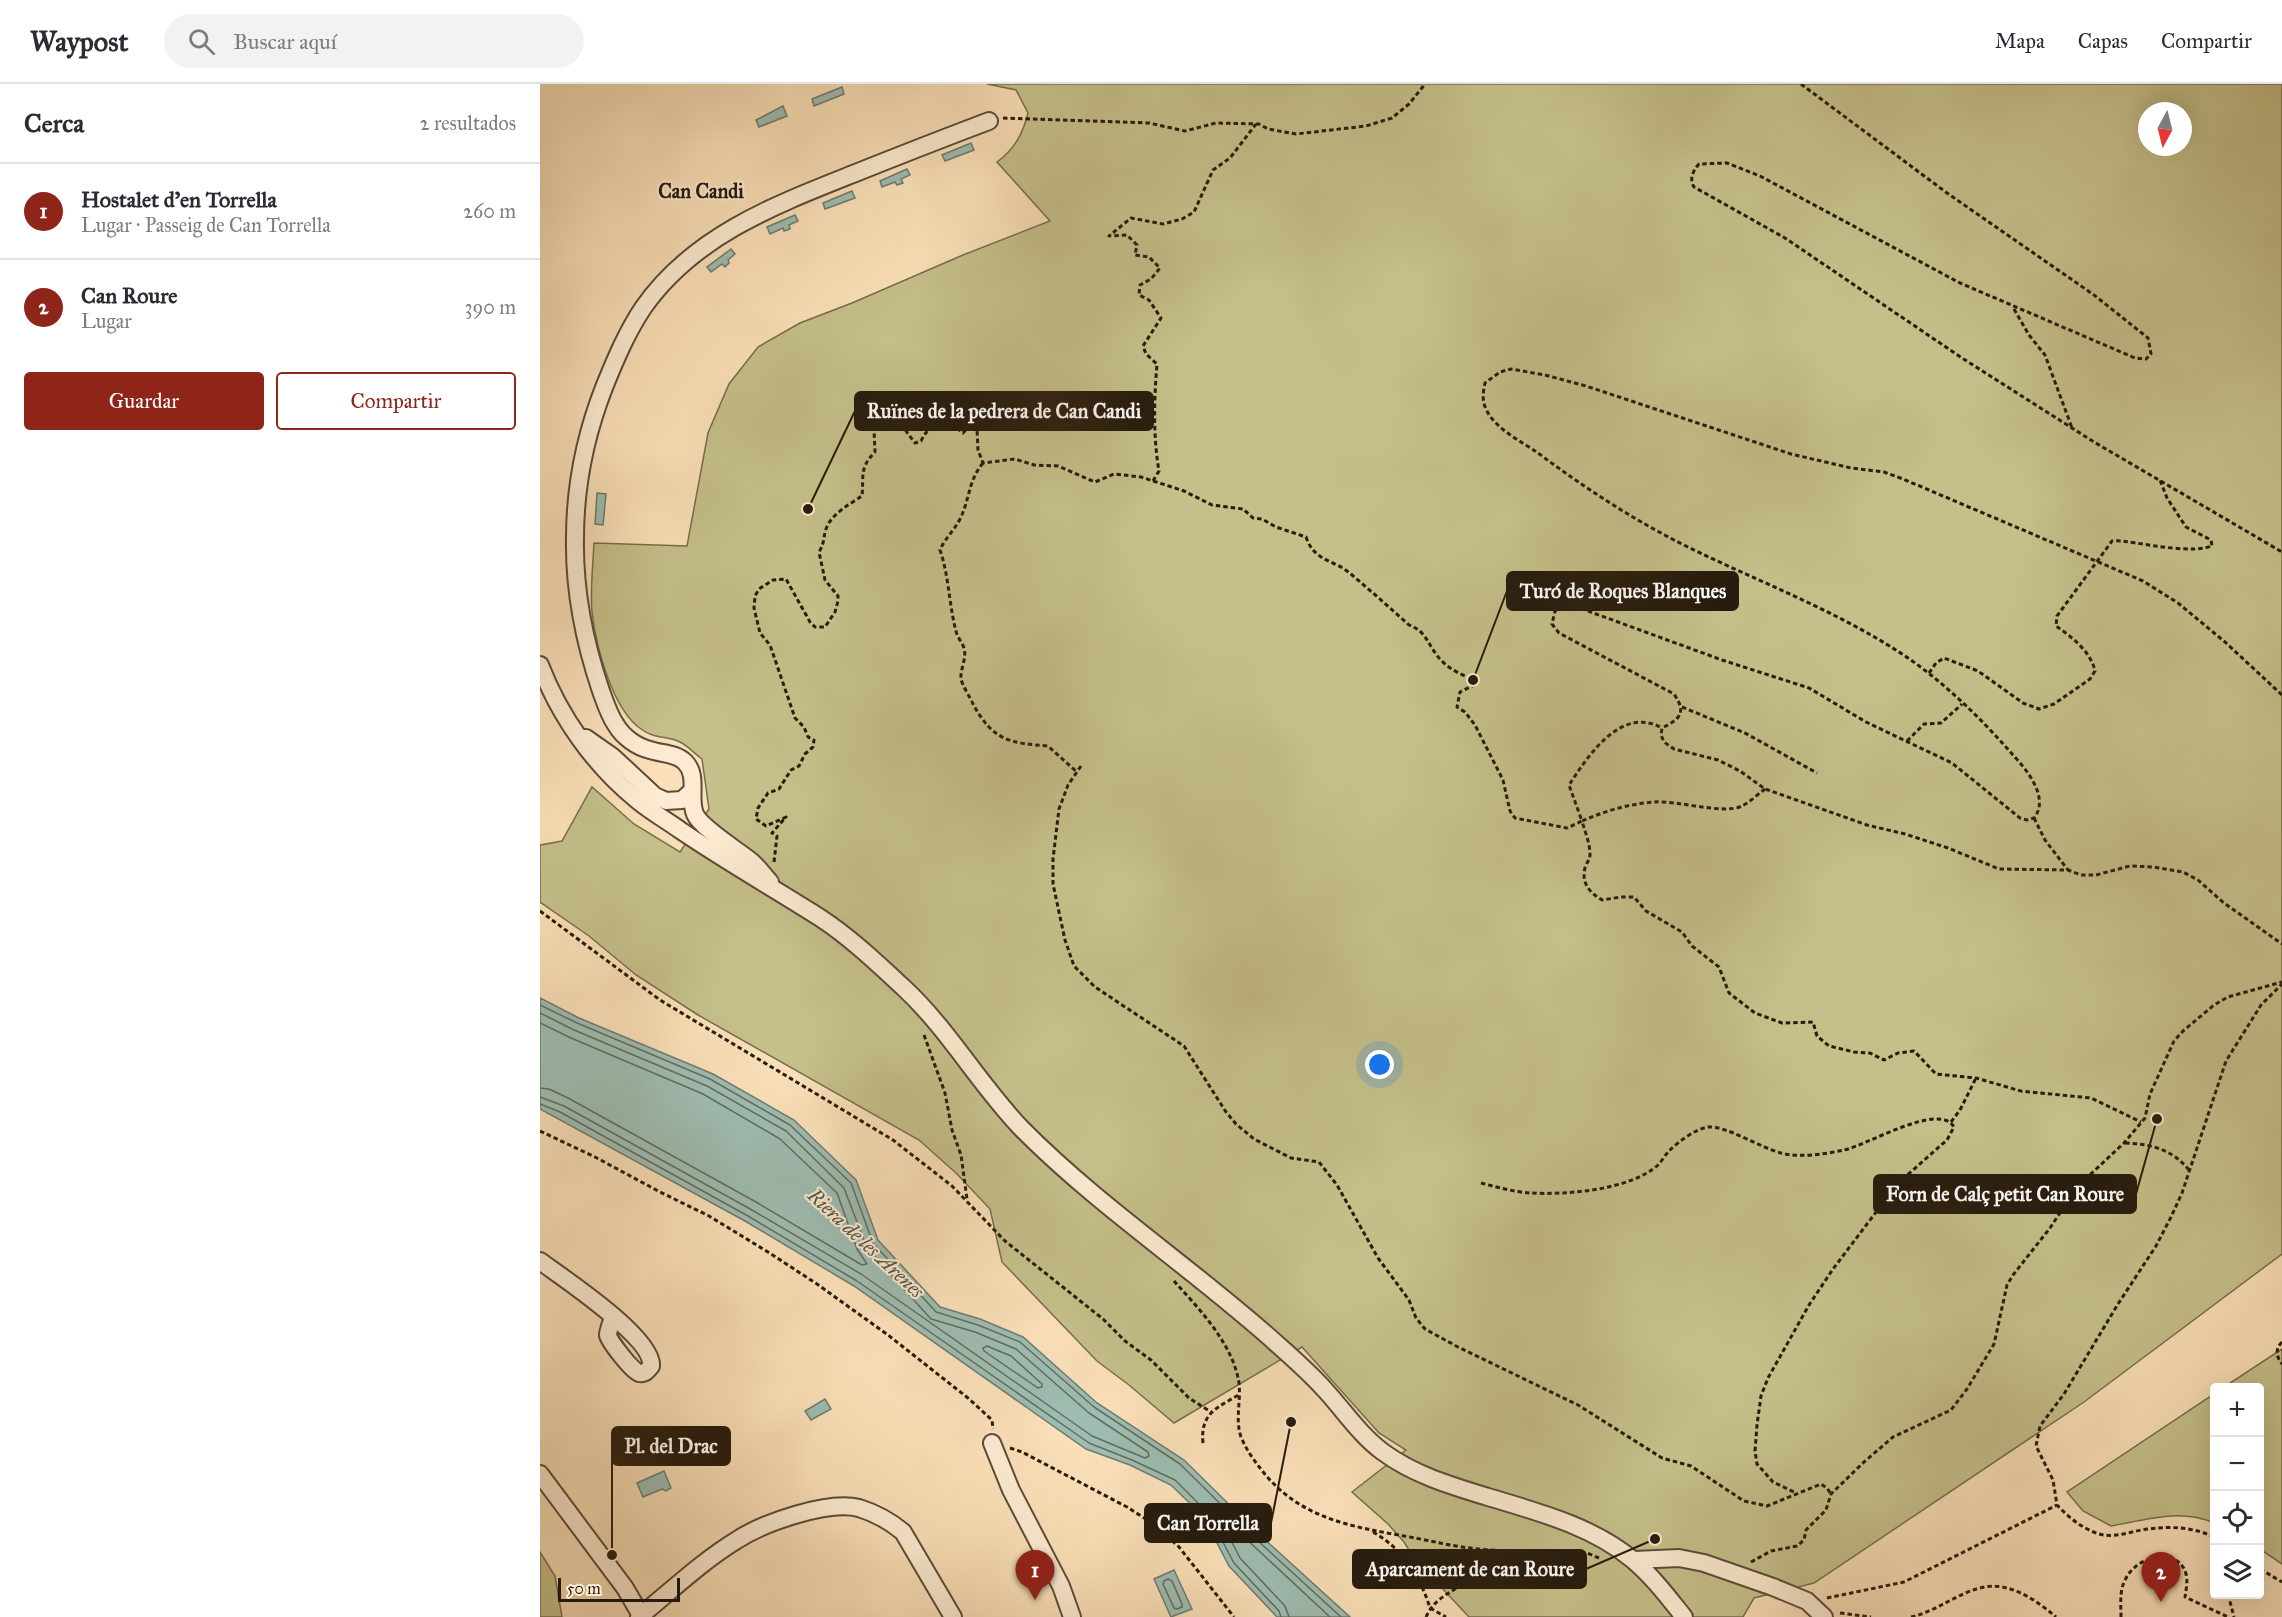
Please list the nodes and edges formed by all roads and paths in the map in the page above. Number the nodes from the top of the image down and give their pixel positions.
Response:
1 (1425, 84) edge
2 (1801, 84) edge
3 (989, 121) joint
4 (1256, 124) junction
5 (2013, 307) junction
6 (2072, 428) junction
7 (983, 463) junction
8 (2159, 478) junction
9 (1153, 481) junction
10 (2282, 552) edge
11 (2096, 561) junction
12 (540, 665) edge
13 (1929, 673) junction
14 (2282, 695) edge
15 (1962, 704) junction
16 (1682, 707) junction
17 (1662, 728) junction
18 (573, 729) junction
19 (1907, 741) junction
20 (1081, 766) dead end
21 (1077, 772) junction
22 (1816, 773) dead end
23 (1765, 789) junction
24 (692, 796) junction
25 (2034, 818) junction
26 (663, 819) junction
27 (1582, 821) junction
28 (2068, 870) junction
29 (769, 881) junction
30 (783, 896) junction
31 (540, 911) edge
32 (2282, 944) edge
33 (2282, 983) edge
34 (921, 1026) dead end
35 (1976, 1078) junction
36 (1951, 1122) junction
37 (2140, 1122) junction
38 (540, 1131) edge
39 (2124, 1143) junction
40 (2189, 1170) junction
41 (1481, 1183) dead end
42 (968, 1201) junction
43 (540, 1261) edge
44 (1168, 1274) dead end
45 (614, 1316) dead end
46 (2282, 1342) edge
47 (2282, 1364) edge
48 (1240, 1393) junction
49 (1211, 1412) junction
50 (992, 1443) junction
51 (1203, 1443) dead end
52 (540, 1474) edge
53 (1796, 1493) junction
54 (1831, 1494) junction
55 (2057, 1505) junction
56 (1372, 1531) junction
57 (2210, 1536) edge
58 (1495, 1550) junction
59 (1634, 1560) junction
60 (1727, 1571) junction
61 (2264, 1572) edge
62 (2282, 1582) edge
63 (2229, 1599) edge
64 (1430, 1608) junction
65 (1816, 1610) edge
66 (641, 1616) edge
67 (953, 1617) edge
68 (1072, 1617) edge
69 (1234, 1617) edge
70 (1426, 1617) edge
71 (1446, 1617) edge
72 (1684, 1617) edge
73 (1871, 1617) edge
74 (1911, 1617) edge
75 (2056, 1617) edge
76 (2121, 1617) edge
77 (2228, 1617) edge
78 (2234, 1617) edge

1 - 4 path
2 - 5 path
3 - 4 path
3 - 24 street
4 - 9 path
5 - 6 path
5 - 6 path
6 - 8 path
7 - 9 path
7 - 21 path
7 - 29 path
8 - 10 path
8 - 11 path
9 - 27 path
11 - 13 path
11 - 13 path
11 - 14 path
12 - 18 street
13 - 15 path
15 - 19 path
15 - 25 path
16 - 17 path
16 - 19 path
16 - 22 path
17 - 23 path
17 - 27 path
18 - 24 street
18 - 26 street
19 - 25 path
20 - 21 path
21 - 53 path
23 - 27 path
23 - 28 path
24 - 26 street
24 - 29 street
25 - 28 path
26 - 30 street
27 - 35 path
28 - 32 path
29 - 30 street
30 - 59 street
31 - 42 path
33 - 37 path
33 - 40 path
34 - 42 path
35 - 36 path
35 - 37 path
36 - 41 path
36 - 53 path
37 - 39 path
38 - 50 path
39 - 40 path
39 - 54 path
40 - 55 path
42 - 49 path
43 - 45 street
44 - 48 path
46 - 47 path
48 - 49 path
48 - 56 path
49 - 51 path
50 - 68 street
50 - 69 path
52 - 66 street
53 - 54 path
54 - 60 path
55 - 57 path
55 - 65 path
56 - 58 path
56 - 64 path
58 - 59 path
58 - 64 path
59 - 60 street
59 - 72 street
60 - 65 street
61 - 62 path
63 - 78 path
64 - 70 path
64 - 71 path
65 - 73 path
66 - 67 street
74 - 75 path
76 - 77 path

